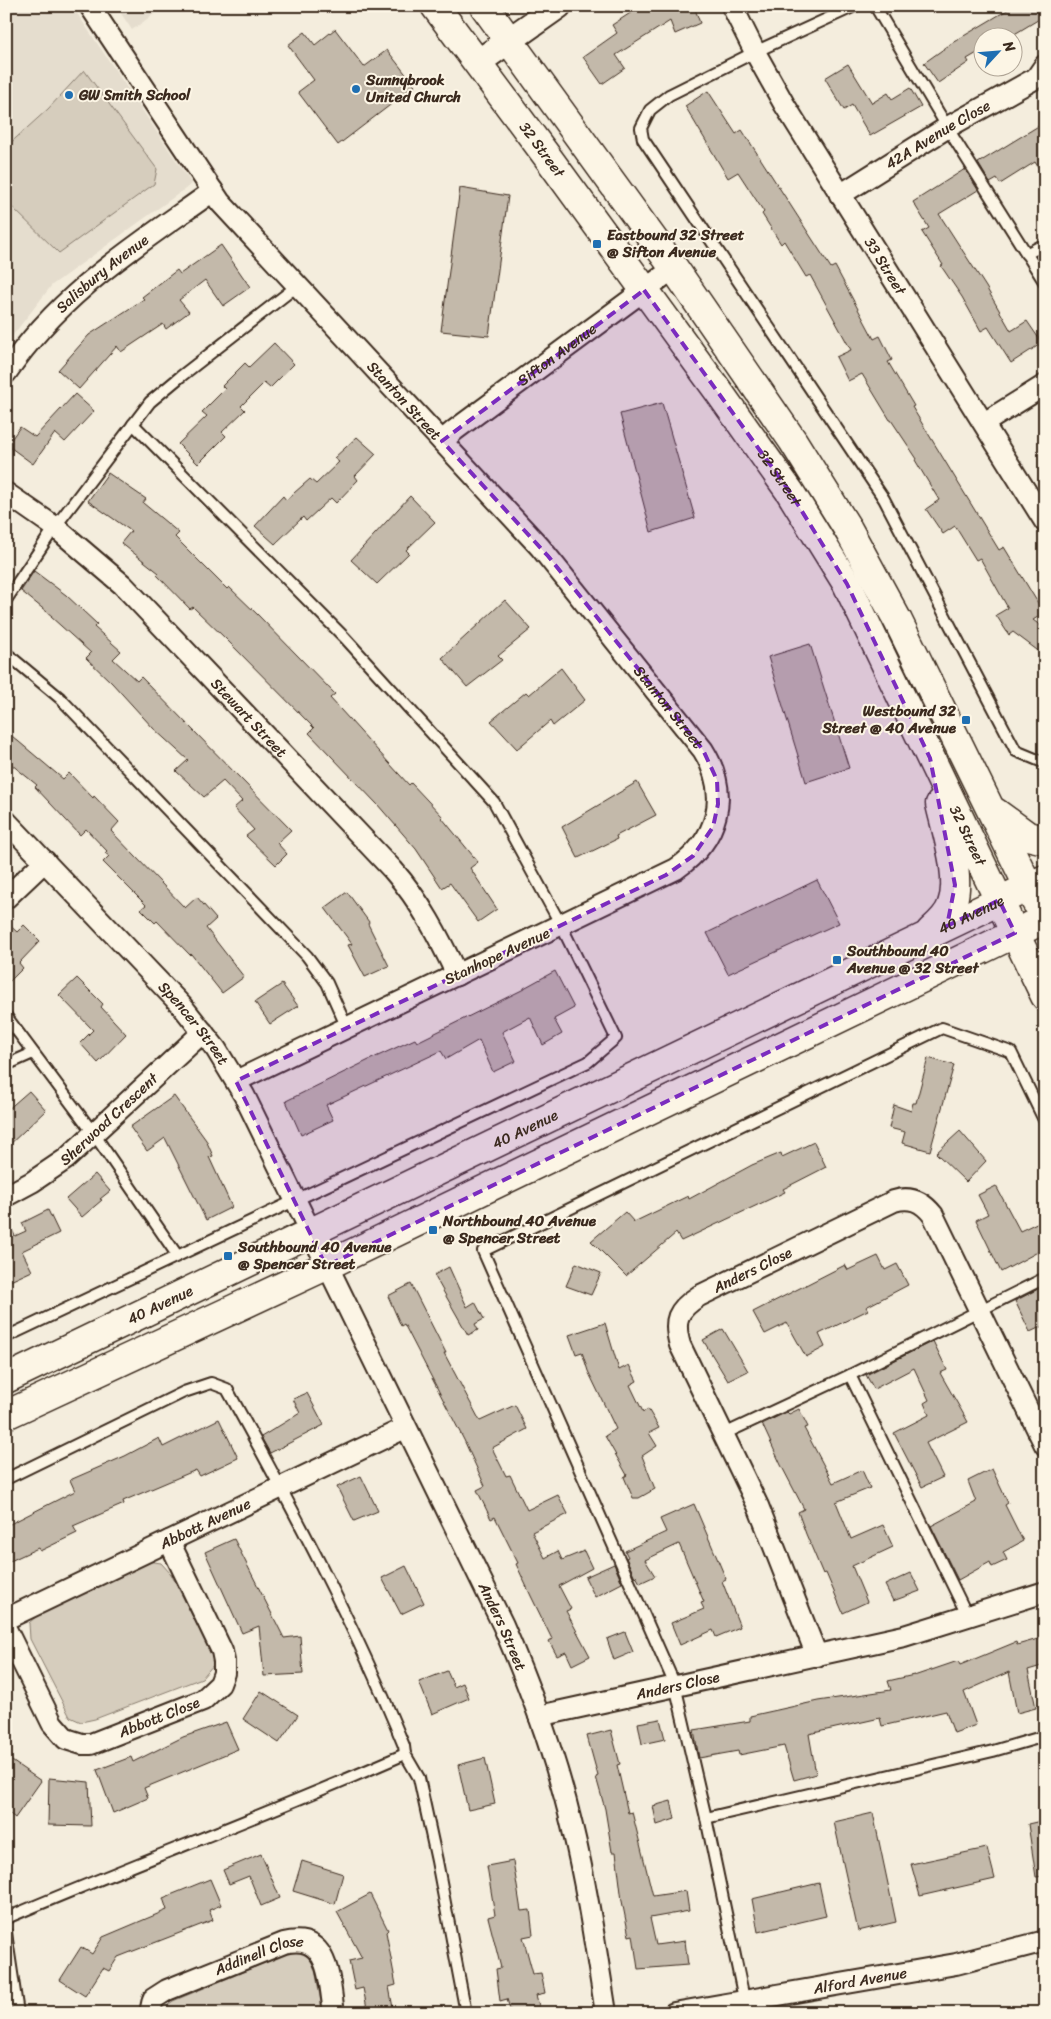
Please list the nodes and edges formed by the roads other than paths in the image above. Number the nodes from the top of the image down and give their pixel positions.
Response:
1 (90, 6) edge
2 (435, 6) edge
3 (484, 6) edge
4 (558, 6) edge
5 (732, 6) edge
6 (855, 6) edge
7 (875, 6) edge
8 (510, 40) junction
9 (755, 52) junction
10 (477, 63) junction
11 (1042, 74) edge
12 (948, 127) junction
13 (213, 191) junction
14 (840, 194) junction
15 (1045, 244) edge
16 (1026, 254) junction
17 (674, 268) junction
18 (1045, 283) edge
19 (297, 286) junction
20 (644, 290) junction
21 (6, 373) edge
22 (1045, 385) edge
23 (984, 423) junction
24 (133, 424) junction
25 (442, 442) junction
26 (6, 493) edge
27 (1045, 522) edge
28 (55, 527) junction
29 (6, 600) edge
30 (6, 653) edge
31 (930, 758) junction
32 (1045, 763) edge
33 (718, 793) joint
34 (990, 808) junction
35 (6, 821) edge
36 (1045, 840) edge
37 (45, 861) junction
38 (1037, 883) edge
39 (6, 898) edge
40 (999, 900) junction
41 (1045, 919) edge
42 (561, 925) junction
43 (1015, 933) junction
44 (925, 936) junction
45 (457, 974) junction
46 (1045, 996) edge
47 (6, 1016) edge
48 (347, 1028) junction
49 (203, 1032) junction
50 (32, 1052) junction
51 (6, 1065) edge
52 (236, 1080) junction
53 (1045, 1122) edge
54 (94, 1134) junction
55 (6, 1196) edge
56 (294, 1201) junction
57 (310, 1233) junction
58 (176, 1256) junction
59 (326, 1266) junction
60 (1045, 1278) edge
61 (979, 1310) junction
62 (6, 1337) edge
63 (850, 1375) junction
64 (6, 1379) edge
65 (6, 1416) edge
66 (406, 1428) junction
67 (724, 1434) junction
68 (1045, 1445) edge
69 (6, 1480) edge
70 (282, 1488) junction
71 (169, 1542) junction
72 (1045, 1592) edge
73 (968, 1617) junction
74 (6, 1618) edge
75 (6, 1629) edge
76 (817, 1656) junction
77 (675, 1685) junction
78 (539, 1716) junction
79 (1045, 1736) edge
80 (405, 1754) junction
81 (706, 1818) junction
82 (7, 1918) edge
83 (6, 1934) edge
84 (1045, 1941) edge
85 (746, 2007) edge
86 (18, 2013) edge
87 (150, 2013) edge
88 (334, 2013) edge
89 (466, 2013) edge
90 (606, 2013) edge
91 (674, 2013) edge

1 - 13 street, Stanton Street
2 - 10 main road, 32 Street
3 - 8 main road, 32 Street
4 - 8 street
5 - 9 street, 33 Street
6 - 9 lane
7 - 12 lane
8 - 10 street
8 - 17 main road, 32 Street
9 - 14 street, 33 Street
9 - 32 lane
10 - 20 main road, 32 Street
11 - 12 street, 42A Avenue Close
12 - 14 street, 42A Avenue Close
12 - 16 lane
13 - 19 street, Stanton Street
13 - 21 street, Salisbury Avenue
14 - 23 street, 33 Street
15 - 16 lane
16 - 18 lane
17 - 20 street, Sifton Avenue
17 - 34 main road, 32 Street
19 - 24 lane
19 - 25 street, Stanton Street
20 - 25 street, Sifton Avenue
20 - 31 main road, 32 Street
22 - 23 street
23 - 27 street, 33 Street
24 - 28 lane
24 - 42 lane
25 - 33 street, Stanton Street
26 - 28 street, Stewart Street
28 - 29 lane
28 - 45 street, Stewart Street
30 - 48 lane
31 - 40 main road, 32 Street
31 - 44 main road
33 - 42 street, Stanhope Avenue
34 - 36 main road
34 - 38 main road, 32 Street
35 - 37 street, Spencer Street
37 - 39 street
37 - 49 street, Spencer Street
38 - 40 main road, 40 Avenue
38 - 41 main road, 32 Street
40 - 43 main road, 32 Street
40 - 44 main road, 40 Avenue
41 - 43 main road
42 - 45 street, Stanhope Avenue
42 - 56 lane
43 - 46 main road, 32 Street
43 - 59 main road
44 - 57 main road, 40 Avenue
45 - 48 street, Stanhope Avenue
47 - 50 lane
48 - 52 street, Stanhope Avenue
49 - 52 street, Spencer Street
49 - 54 street, Sherwood Crescent
50 - 51 lane
50 - 54 lane
52 - 56 street, Spencer Street
53 - 77 lane
54 - 55 street, Sherwood Crescent
54 - 58 lane
56 - 57 street, Spencer Street
56 - 58 lane
57 - 59 street, Spencer Street
57 - 64 main road, 40 Avenue
58 - 62 lane
59 - 65 main road
59 - 66 street, Anders Street
60 - 61 lane
61 - 63 lane
61 - 67 street, Anders Close
61 - 68 street, Anders Close
63 - 67 lane
63 - 73 lane
66 - 70 street, Abbott Avenue
66 - 78 street, Anders Street
67 - 76 street, Anders Close
69 - 70 lane
70 - 71 street, Abbott Avenue
70 - 80 lane
71 - 74 street, Abbott Avenue
71 - 75 street, Abbott Close
72 - 73 street, Anders Close
73 - 76 street, Anders Close
76 - 77 street, Anders Close
77 - 78 street, Anders Close
77 - 81 lane
78 - 90 street, Anders Street
79 - 81 lane
80 - 82 lane
80 - 89 lane
81 - 85 lane
83 - 86 lane
84 - 85 street, Alford Avenue
85 - 91 street, Alford Avenue
87 - 88 street, Addinell Close

